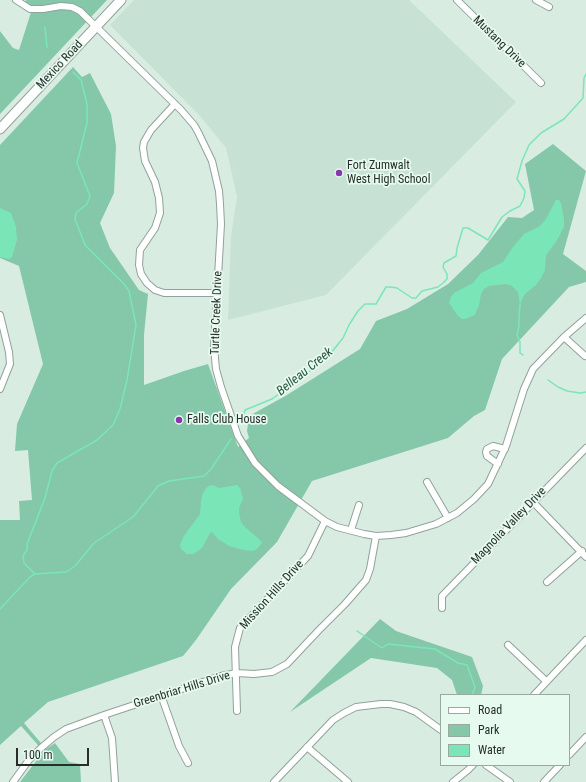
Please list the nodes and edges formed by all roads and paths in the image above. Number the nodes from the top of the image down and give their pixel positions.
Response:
1 (16, 0) edge
2 (121, 0) edge
3 (457, 0) edge
4 (536, 0) edge
5 (549, 7) dead end
6 (96, 26) junction
7 (541, 83) dead end
8 (175, 104) junction
9 (0, 129) edge
10 (216, 293) junction
11 (0, 315) edge
12 (586, 318) edge
13 (564, 337) junction
14 (585, 356) dead end
15 (3, 376) edge
16 (0, 389) edge
17 (505, 449) junction
18 (585, 450) edge
19 (498, 464) junction
20 (427, 482) dead end
21 (533, 502) junction
22 (358, 505) dead end
23 (448, 518) junction
24 (325, 521) junction
25 (351, 530) junction
26 (376, 536) junction
27 (584, 554) edge
28 (546, 582) dead end
29 (442, 608) dead end
30 (586, 640) edge
31 (508, 645) dead end
32 (237, 673) junction
33 (546, 682) junction
34 (535, 694) edge
35 (161, 695) junction
36 (237, 711) dead end
37 (104, 715) junction
38 (440, 729) edge
39 (586, 737) edge
40 (307, 747) junction
41 (570, 754) edge
42 (188, 763) dead end
43 (472, 766) edge
44 (487, 766) edge
45 (559, 766) edge
46 (13, 782) edge
47 (115, 782) edge
48 (274, 782) edge
49 (348, 782) edge
50 (453, 782) edge
51 (510, 782) edge
52 (544, 782) edge

1 - 6 street, Turtle Creek Drive
2 - 6 main road, Mexico Road
3 - 7 street, Mustang Drive
4 - 5 street
6 - 8 street, Turtle Creek Drive
6 - 9 main road, Mexico Road
8 - 10 street, Turtle Creek Drive
8 - 10 street
10 - 24 street, Turtle Creek Drive
11 - 15 street
12 - 13 street, Turtle Creek Drive
13 - 14 street
13 - 17 street, Turtle Creek Drive
15 - 16 street
17 - 19 street, Turtle Creek Drive
17 - 19 street
18 - 21 street, Magnolia Valley Drive
19 - 23 street, Turtle Creek Drive
20 - 23 street
21 - 27 street
21 - 29 street, Magnolia Valley Drive
22 - 25 street
23 - 26 street, Turtle Creek Drive
24 - 25 street, Turtle Creek Drive
24 - 32 street, Mission Hills Drive
25 - 26 street, Turtle Creek Drive
26 - 32 street, Greenbriar Hills Drive
27 - 28 street
30 - 33 street
31 - 33 street
32 - 35 street, Greenbriar Hills Drive
32 - 36 street, Mission Hills Drive
33 - 34 street
35 - 37 street, Greenbriar Hills Drive
35 - 42 street
37 - 46 street, Greenbriar Hills Drive
37 - 47 street
38 - 40 street
39 - 41 street
40 - 48 street
40 - 49 street
43 - 50 street
44 - 51 street
45 - 52 street

